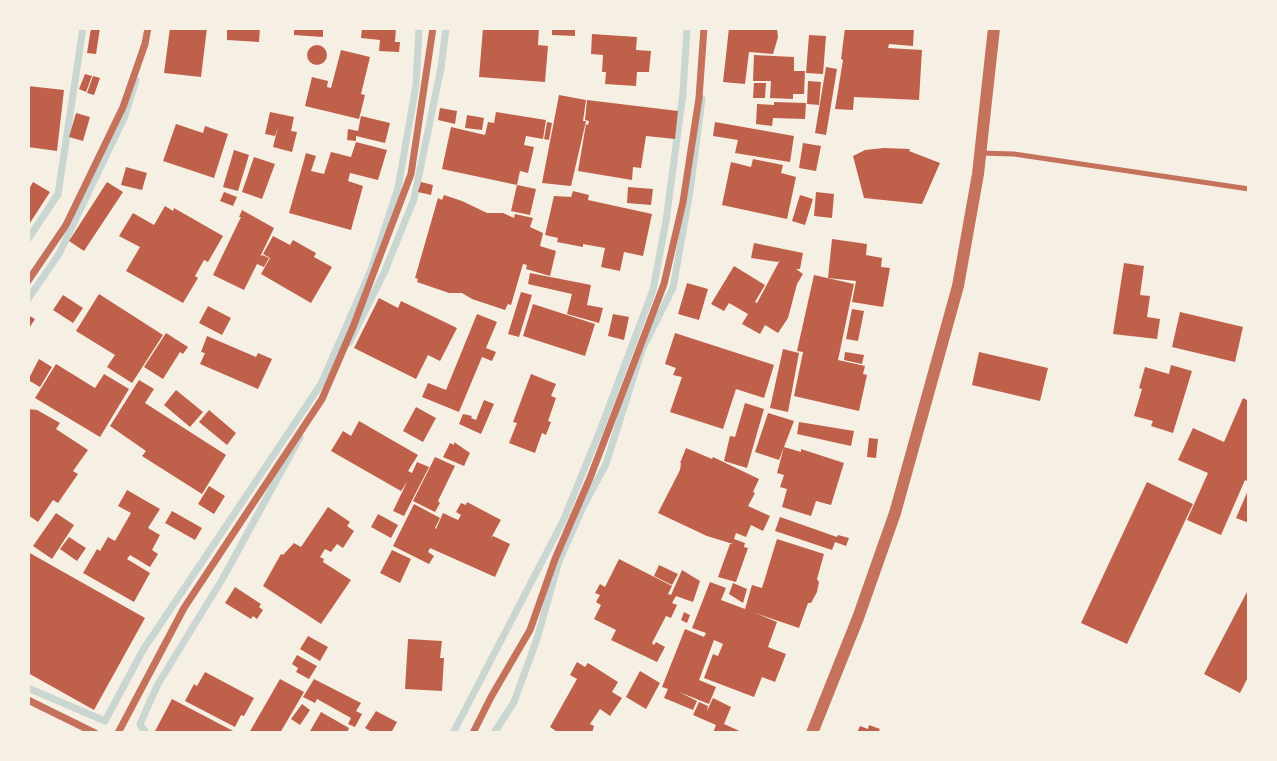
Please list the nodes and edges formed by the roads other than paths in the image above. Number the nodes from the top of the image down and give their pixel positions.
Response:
1 (148, 28) edge
2 (433, 28) edge
3 (704, 28) edge
4 (994, 28) edge
5 (980, 153) junction
6 (1249, 189) edge
7 (28, 281) edge
8 (28, 700) edge
9 (95, 733) edge
10 (118, 733) edge
11 (473, 733) edge
12 (811, 733) edge

1 - 7 street
2 - 10 street
3 - 11 street
4 - 5 street
5 - 6 lane
5 - 12 street
8 - 9 street

